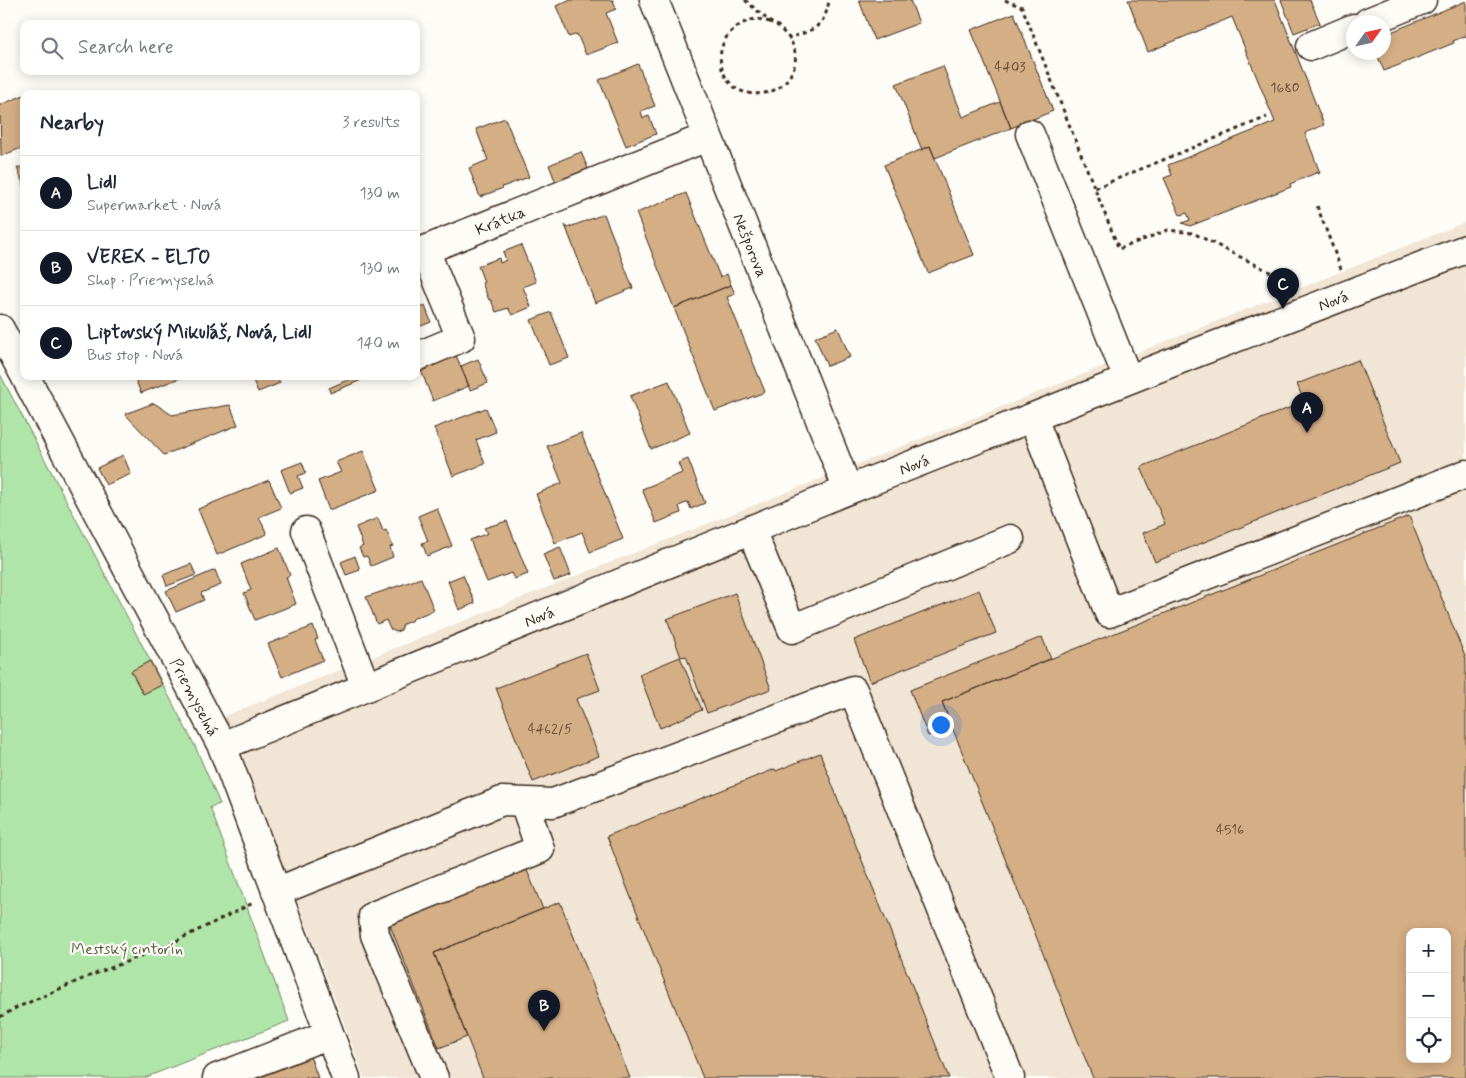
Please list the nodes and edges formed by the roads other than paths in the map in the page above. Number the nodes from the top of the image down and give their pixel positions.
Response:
1 (654, 0) edge
2 (1422, 0) edge
3 (1385, 15) edge
4 (1346, 31) edge
5 (1311, 46) dead end
6 (1030, 134) dead end
7 (708, 137) junction
8 (1466, 249) edge
9 (0, 329) edge
10 (420, 355) edge
11 (20, 367) edge
12 (1128, 379) junction
13 (27, 380) edge
14 (1033, 418) junction
15 (1466, 474) edge
16 (848, 490) junction
17 (751, 530) junction
18 (306, 531) dead end
19 (1010, 539) dead end
20 (366, 687) junction
21 (222, 746) junction
22 (524, 802) junction
23 (276, 892) junction
24 (329, 1034) junction
25 (217, 1078) edge
26 (346, 1078) edge
27 (434, 1078) edge
28 (1010, 1078) edge

1 - 7 street, Nešporova
2 - 3 street
4 - 5 street
6 - 12 street
7 - 10 street, Krátka
7 - 16 street, Nešporova
8 - 12 street, Nová
9 - 11 street, Priemyselná
12 - 14 street, Nová
13 - 21 street, Priemyselná
14 - 15 street
14 - 16 street, Nová
16 - 17 street, Nová
17 - 19 street
17 - 20 street, Nová
18 - 20 street
20 - 21 street, Nová
21 - 23 street, Priemyselná
22 - 23 street
22 - 27 street
22 - 28 street
23 - 24 street, Priemyselná
24 - 25 street
24 - 26 street, Priemyselná

